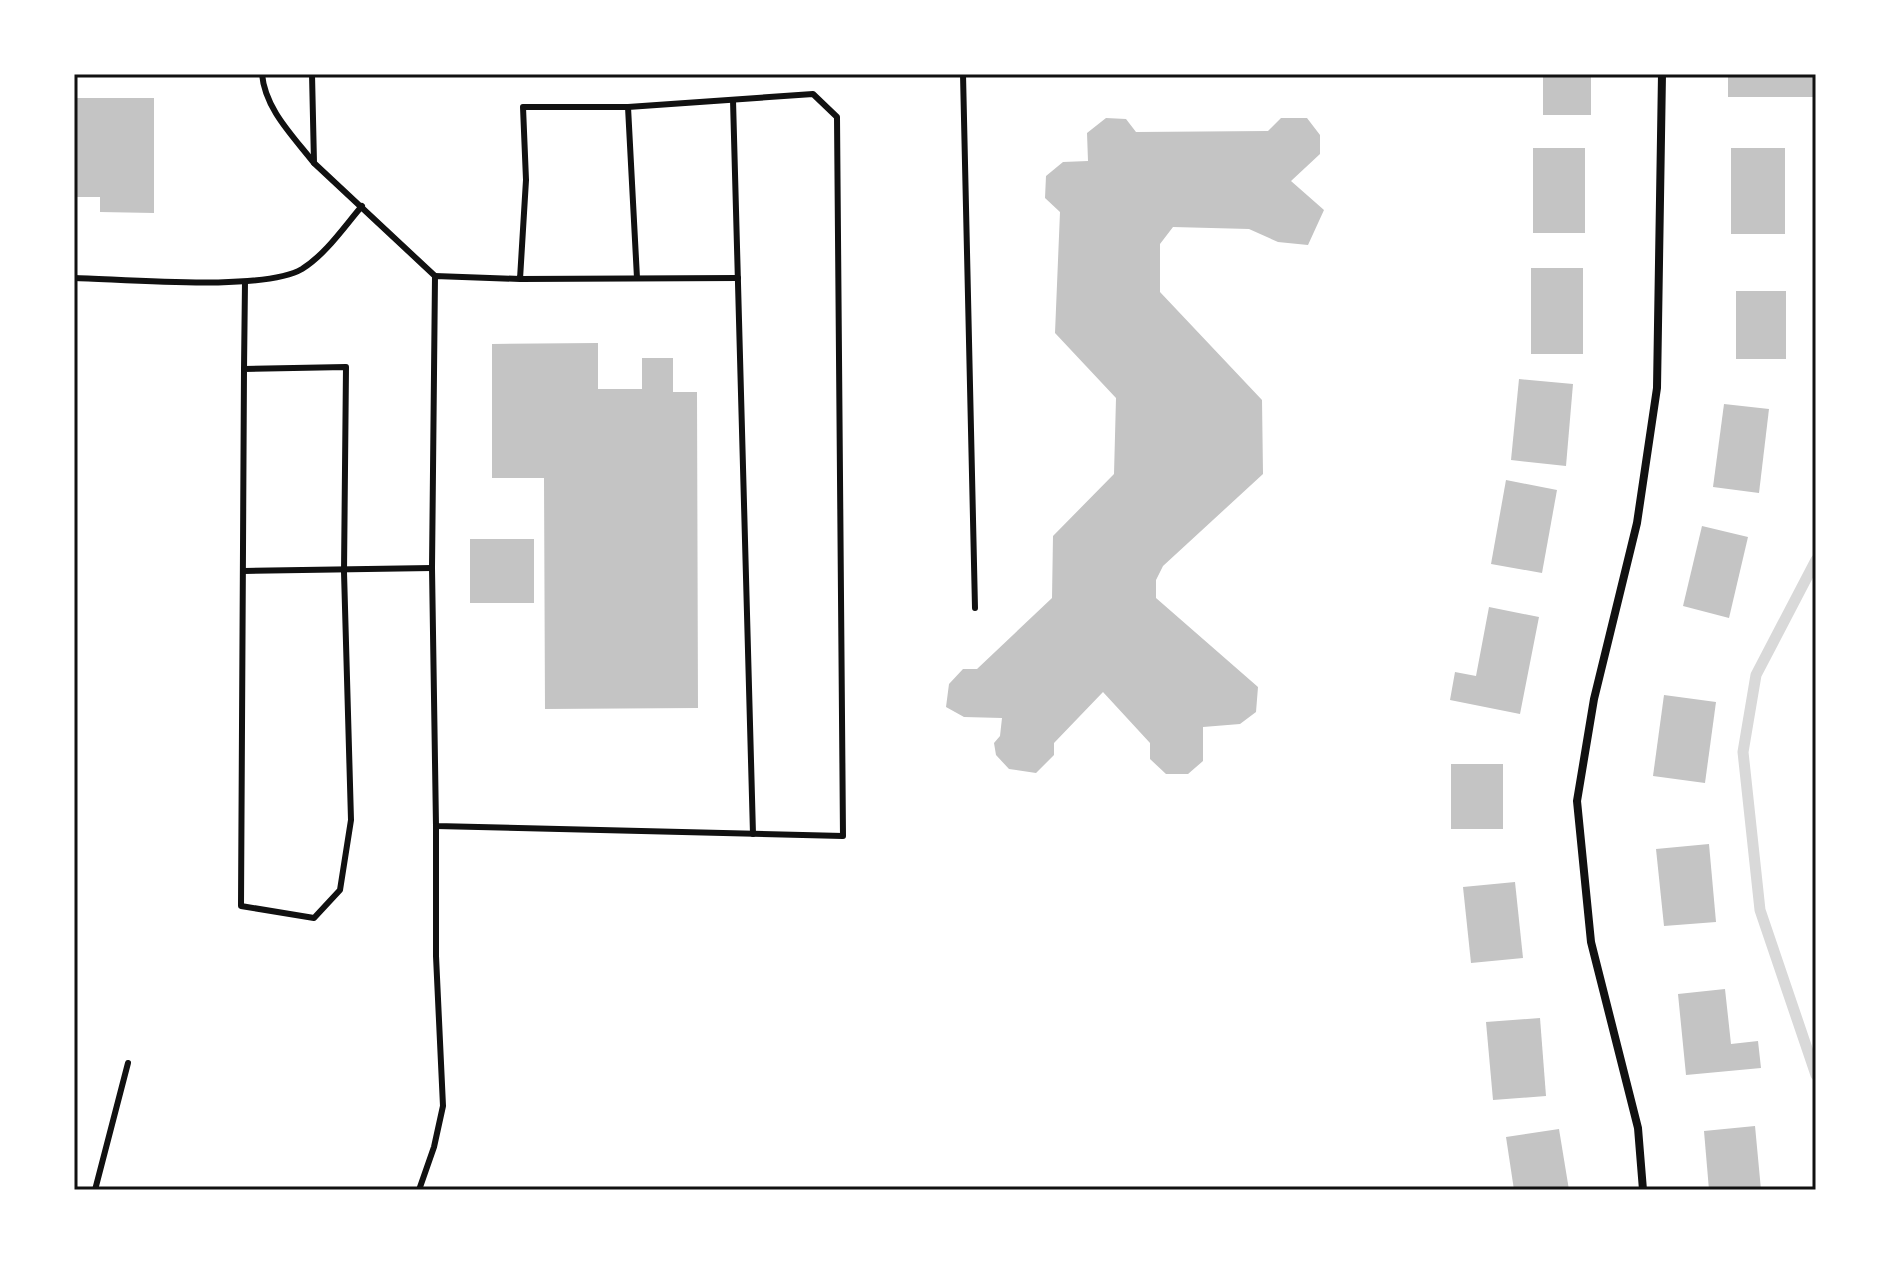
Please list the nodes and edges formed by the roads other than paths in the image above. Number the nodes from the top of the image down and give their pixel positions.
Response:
1 (262, 74) edge
2 (312, 74) edge
3 (963, 74) edge
4 (1662, 74) edge
5 (733, 100) junction
6 (628, 107) junction
7 (314, 163) junction
8 (362, 206) junction
9 (435, 276) junction
10 (74, 278) edge
11 (637, 278) junction
12 (738, 278) junction
13 (520, 279) junction
14 (245, 282) junction
15 (244, 369) junction
16 (432, 568) junction
17 (244, 571) junction
18 (344, 572) junction
19 (975, 608) dead end
20 (436, 826) junction
21 (753, 834) junction
22 (128, 1063) dead end
23 (95, 1190) edge
24 (419, 1190) edge
25 (1643, 1190) edge

1 - 7 lane
2 - 7 lane
3 - 19 lane
4 - 25 street
5 - 6 lane
5 - 12 lane
5 - 21 lane
6 - 11 lane
6 - 13 lane
7 - 8 lane
8 - 9 lane
8 - 14 lane
9 - 13 lane
9 - 16 lane
10 - 14 lane
11 - 12 lane
11 - 13 lane
12 - 21 lane
14 - 15 lane
15 - 17 lane
15 - 18 lane
16 - 18 lane
16 - 20 lane
17 - 18 lane
17 - 18 lane
20 - 21 lane
20 - 24 lane
22 - 23 lane

